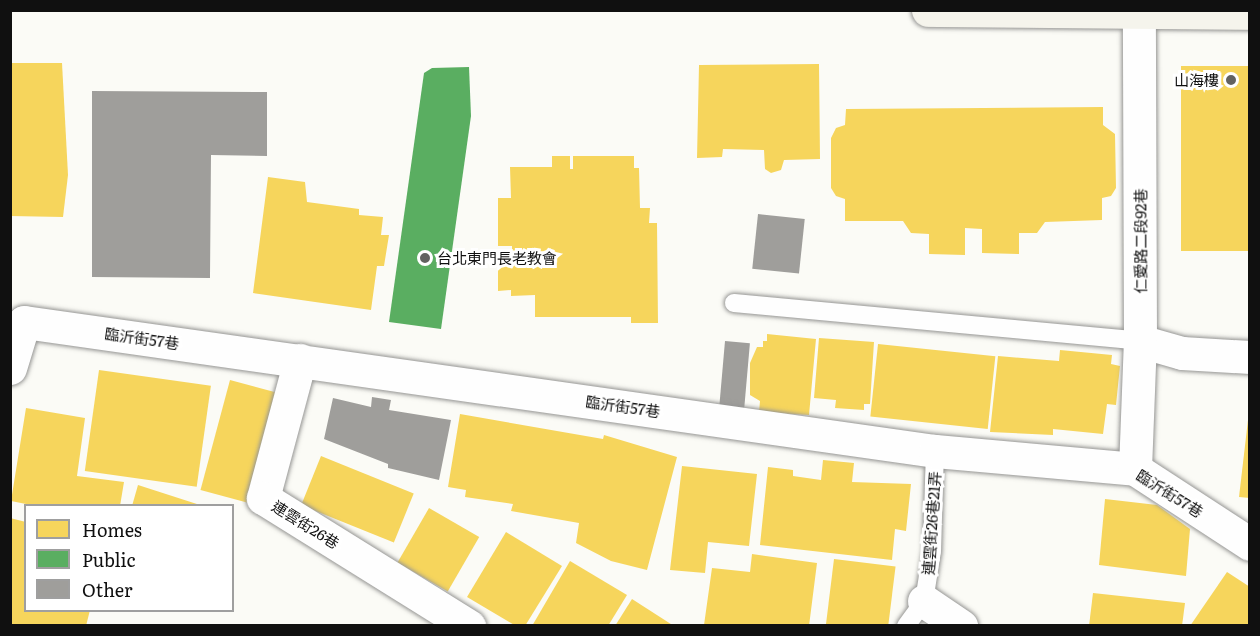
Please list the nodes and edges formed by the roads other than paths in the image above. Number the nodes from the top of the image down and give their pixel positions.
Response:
1 (928, 10) edge
2 (1139, 12) junction
3 (1250, 13) edge
4 (734, 303) dead end
5 (1140, 341) junction
6 (1250, 357) edge
7 (300, 360) junction
8 (10, 368) edge
9 (935, 451) junction
10 (1135, 470) junction
11 (1250, 544) edge
12 (915, 613) edge
13 (469, 626) edge
14 (961, 626) edge

1 - 2 main road
2 - 3 main road
2 - 5 street, 仁愛路二段92巷
4 - 5 lane
5 - 6 street
5 - 10 street, 仁愛路二段92巷
7 - 8 street, 臨沂街57巷
7 - 9 street, 臨沂街57巷
7 - 13 street, 連雲街26巷
9 - 10 street, 臨沂街57巷
9 - 12 lane, 連雲街26巷21弄
10 - 11 street, 臨沂街57巷
12 - 14 street

